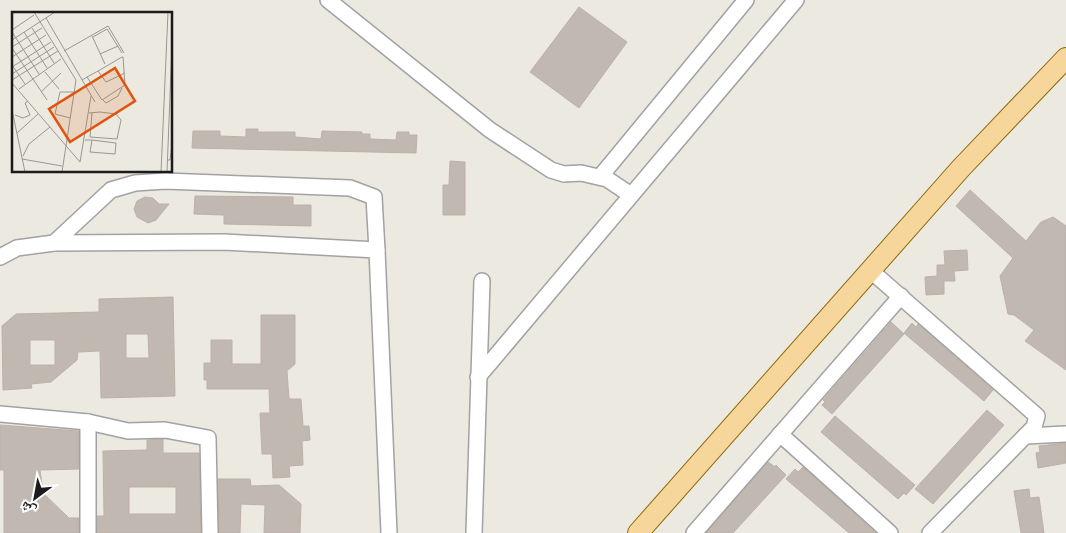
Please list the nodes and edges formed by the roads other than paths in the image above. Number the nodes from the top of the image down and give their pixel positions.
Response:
1 (328, 0) edge
2 (746, 0) edge
3 (796, 0) edge
4 (1066, 58) edge
5 (1058, 73) edge
6 (600, 177) junction
7 (631, 195) junction
8 (54, 244) junction
9 (377, 250) junction
10 (0, 257) edge
11 (870, 270) junction
12 (482, 281) dead end
13 (901, 296) junction
14 (478, 378) junction
15 (0, 414) edge
16 (88, 422) junction
17 (780, 434) junction
18 (1066, 434) edge
19 (1025, 436) junction
20 (88, 533) edge
21 (210, 533) edge
22 (389, 533) edge
23 (474, 533) edge
24 (638, 533) edge
25 (694, 533) edge
26 (890, 533) edge
27 (930, 533) edge

1 - 6 street
2 - 6 street
3 - 7 street
4 - 5 main road
5 - 11 main road
6 - 7 street
7 - 14 street
8 - 9 street
8 - 9 street
8 - 10 street
9 - 22 street
11 - 13 street
11 - 24 main road
12 - 14 street
13 - 17 street
13 - 19 street
14 - 23 street
15 - 16 street
16 - 20 street
16 - 21 street
17 - 25 street
17 - 26 street
18 - 19 street
19 - 27 street

